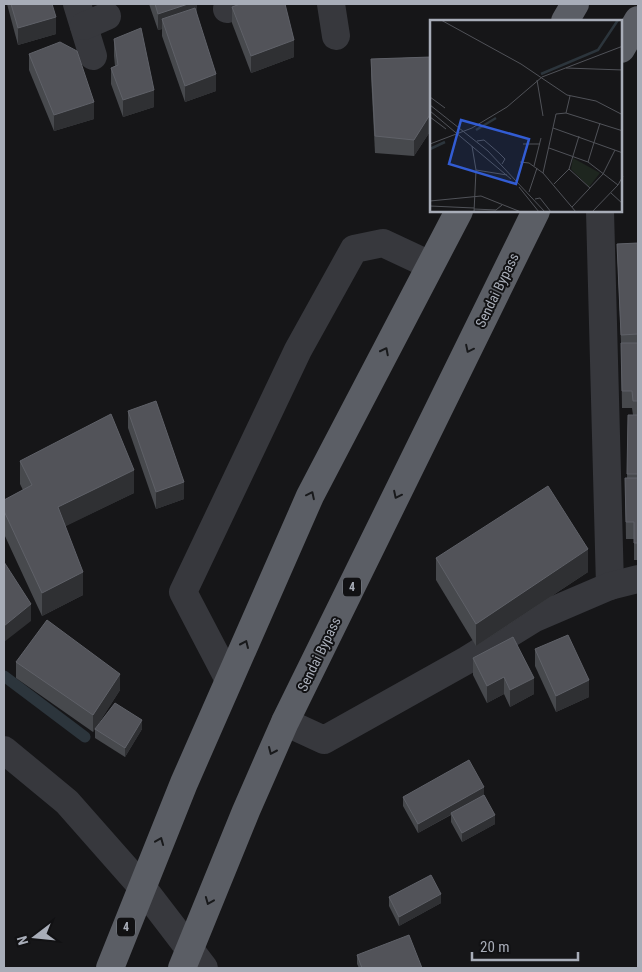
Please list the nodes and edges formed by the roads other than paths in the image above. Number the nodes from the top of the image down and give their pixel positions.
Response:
1 (331, 4) edge
2 (575, 4) edge
3 (90, 15) edge
4 (566, 20) edge
5 (638, 20) edge
6 (336, 36) dead end
7 (622, 47) edge
8 (93, 56) dead end
9 (458, 212) edge
10 (536, 212) edge
11 (600, 212) edge
12 (430, 265) junction
13 (638, 579) edge
14 (610, 586) junction
15 (229, 680) junction
16 (285, 722) junction
17 (4, 750) edge
18 (142, 887) junction
19 (192, 962) edge
20 (110, 968) edge

1 - 6 street
2 - 4 highway
3 - 8 street
5 - 7 highway
9 - 12 highway, 4
10 -> 16 highway, Sendai Bypass / 4
11 - 14 street
15 -> 12 highway, 4
12 - 15 street
13 - 14 street
14 - 16 street
18 -> 15 highway, 4
16 -> 19 highway, Sendai Bypass / 4
17 - 18 street
18 - 19 street
18 - 20 highway, 4

